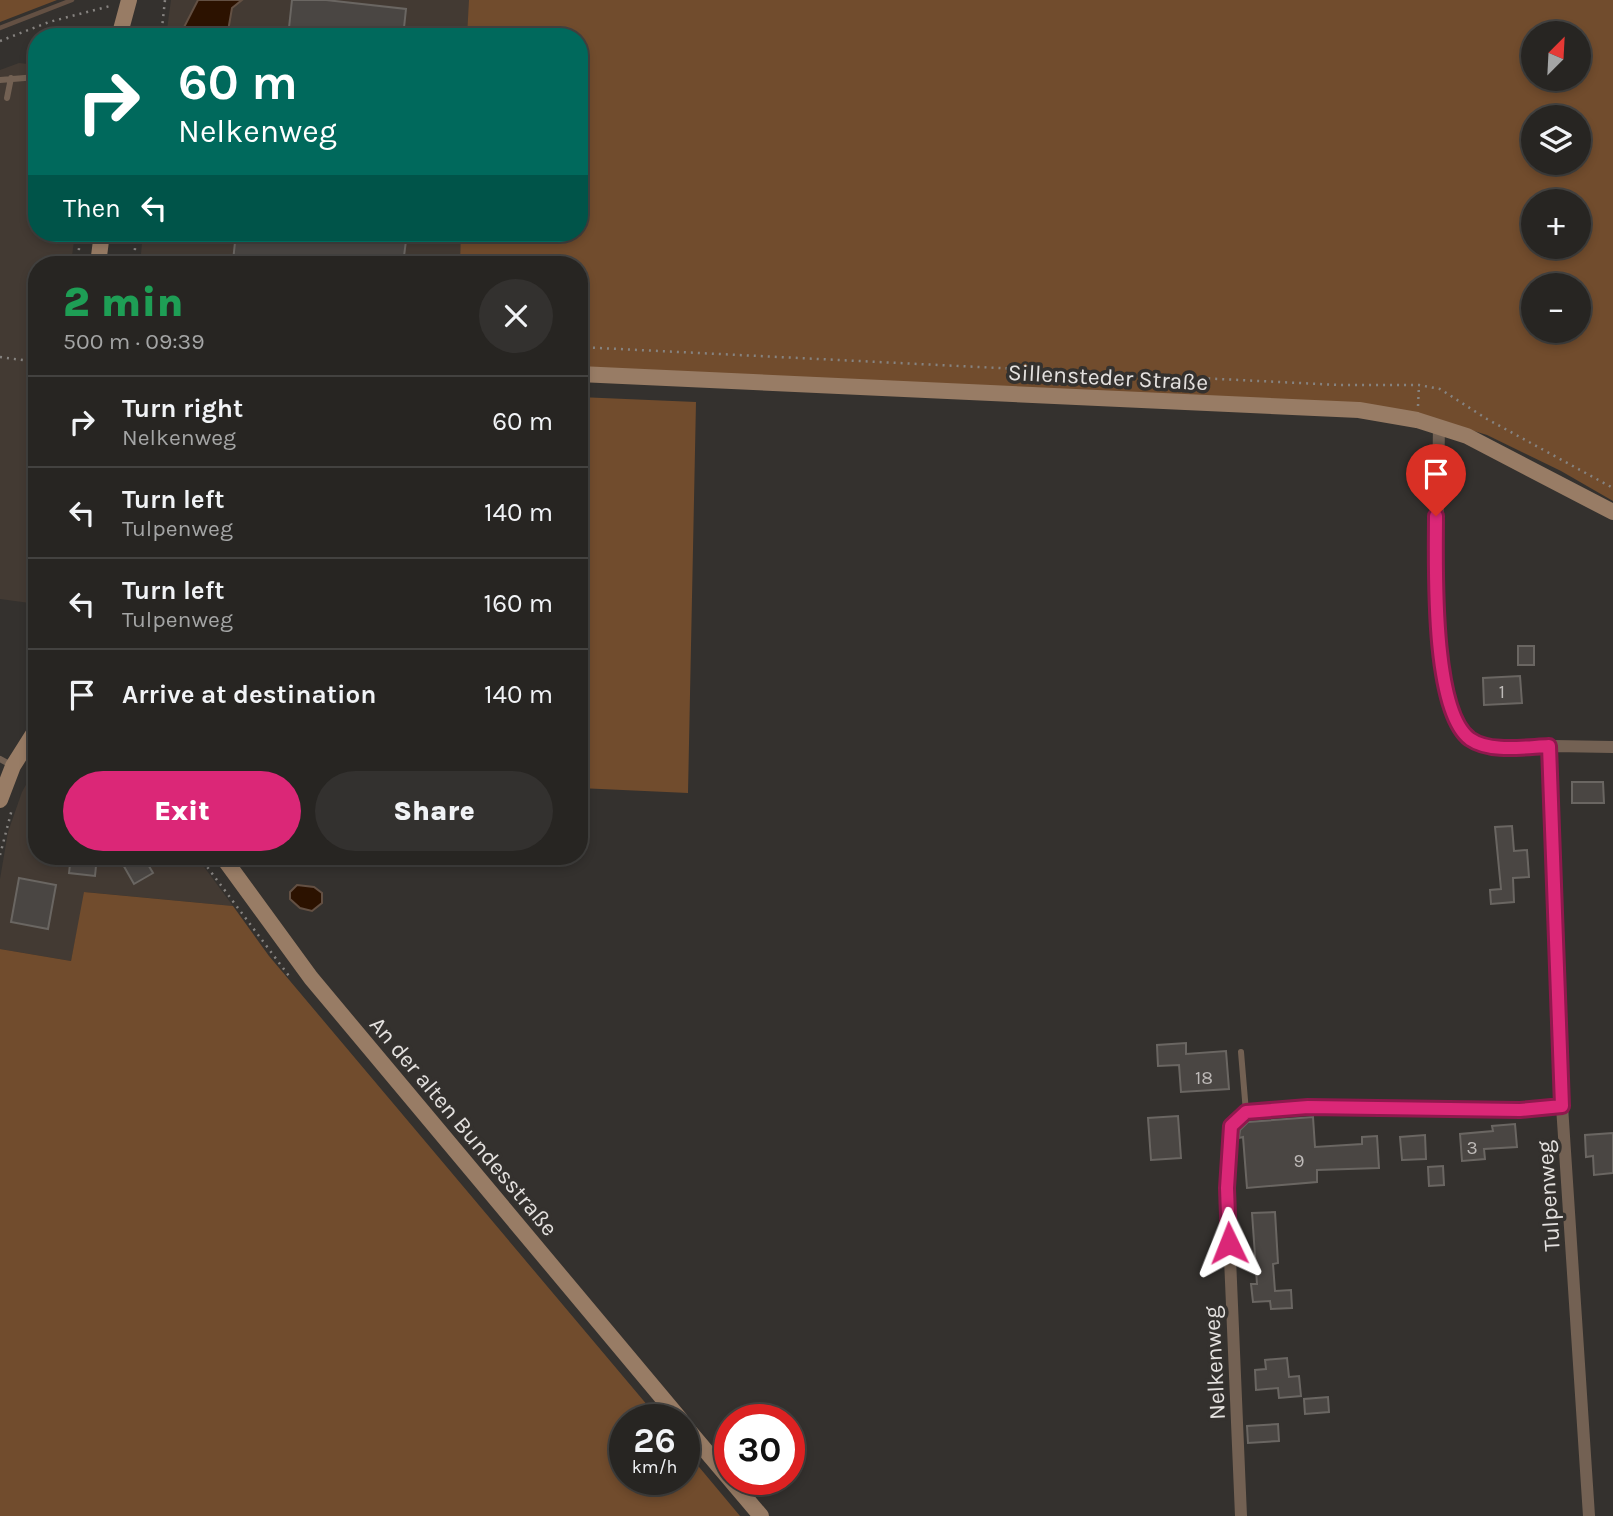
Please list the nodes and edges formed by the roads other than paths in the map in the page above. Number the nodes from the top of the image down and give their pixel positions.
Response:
1 (127, 8) edge
2 (121, 28) edge
3 (127, 28) edge
4 (28, 77) edge
5 (11, 78) junction
6 (0, 80) edge
7 (7, 98) dead end
8 (588, 374) edge
9 (1439, 426) junction
10 (1613, 512) edge
11 (28, 737) edge
12 (1549, 746) junction
13 (1613, 747) edge
14 (6, 762) edge
15 (0, 800) edge
16 (229, 865) edge
17 (1241, 1052) dead end
18 (1562, 1106) junction
19 (1246, 1112) junction
20 (667, 1404) edge
21 (700, 1444) edge
22 (761, 1516) edge
23 (1241, 1516) edge
24 (1589, 1516) edge

1 - 2 street
1 - 3 street
4 - 5 lane
5 - 6 lane
5 - 7 lane
8 - 9 street, Sillensteder Straße
9 - 10 street, Sillensteder Straße
9 - 12 street
11 - 14 street
12 - 13 street
12 - 18 street, Tulpenweg
14 - 15 street
16 - 20 street, An der alten Bundesstraße
17 - 19 lane
18 - 19 street
18 - 24 street, Tulpenweg
19 - 23 street, Nelkenweg
21 - 22 street

